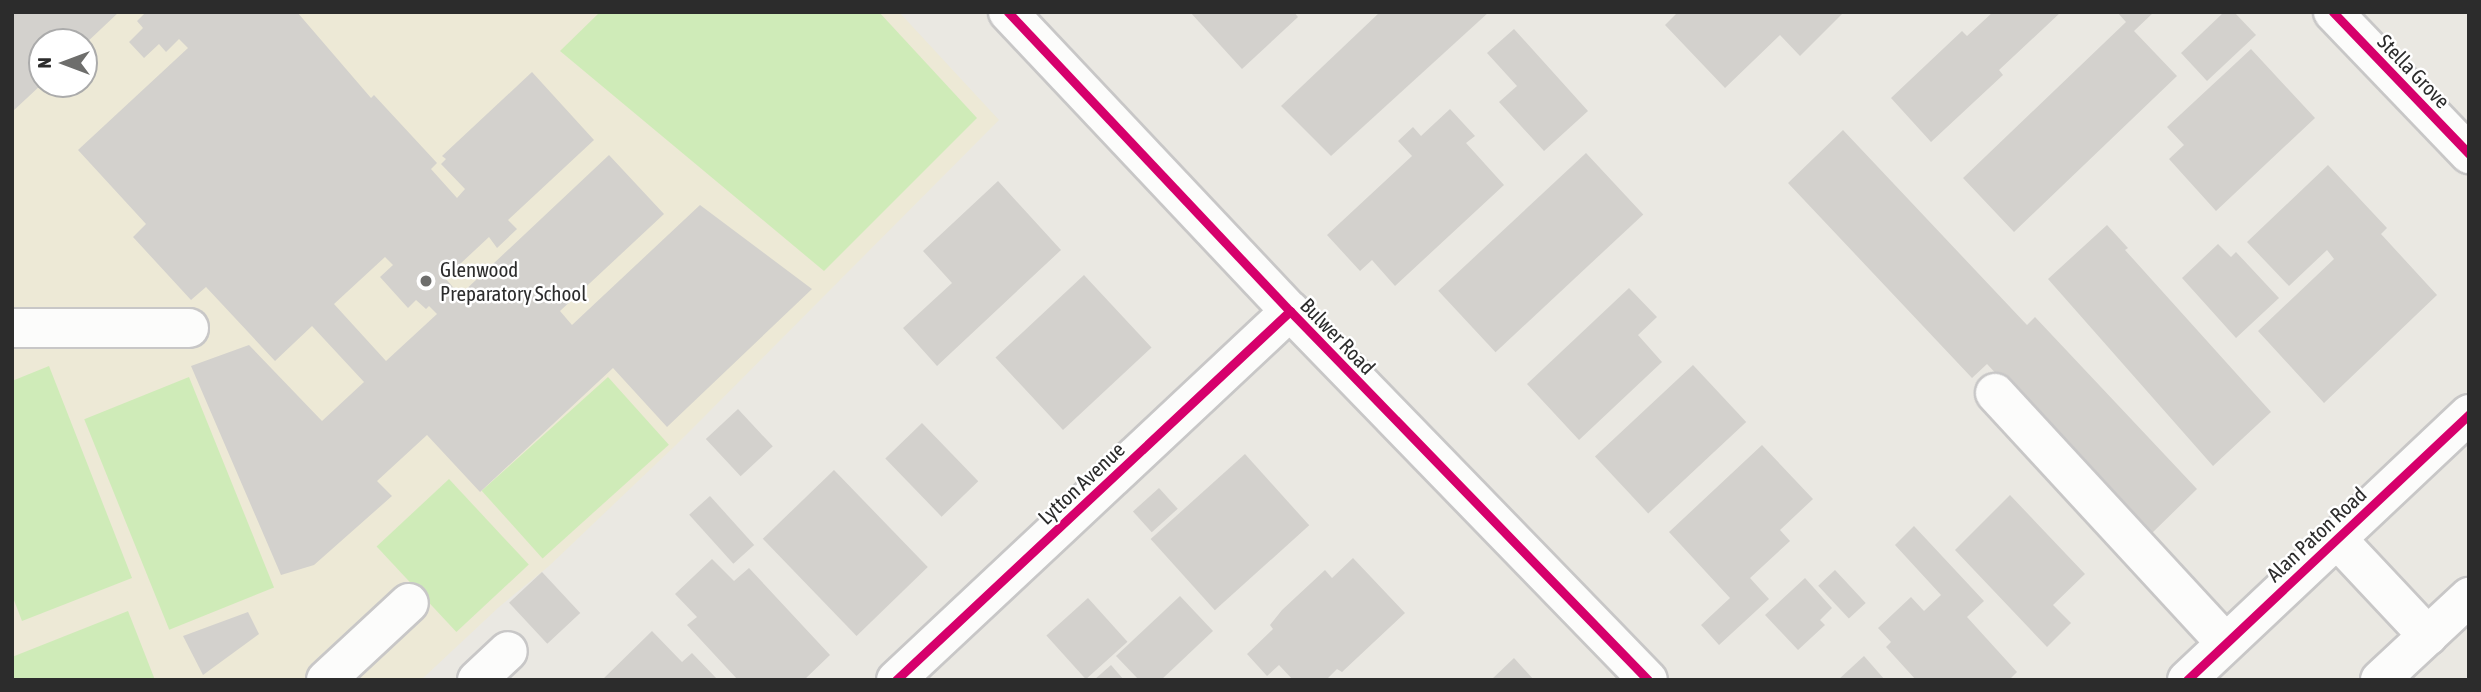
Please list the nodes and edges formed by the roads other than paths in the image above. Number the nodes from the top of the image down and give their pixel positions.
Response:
1 (1008, 12) edge
2 (2333, 12) edge
3 (2469, 154) edge
4 (1290, 312) junction
5 (12, 328) edge
6 (189, 328) dead end
7 (1995, 393) dead end
8 (2469, 414) edge
9 (2337, 539) junction
10 (2469, 597) edge
11 (410, 603) dead end
12 (2428, 636) junction
13 (2226, 643) junction
14 (508, 651) dead end
15 (326, 680) edge
16 (477, 680) edge
17 (896, 680) edge
18 (1648, 680) edge
19 (2187, 680) edge
20 (2380, 680) edge

1 - 4 street, Bulwer Road
2 - 3 street, Stella Grove
4 - 17 street, Lytton Avenue
4 - 18 street, Bulwer Road
5 - 6 street
7 - 13 street
8 - 9 street, Alan Paton Road
9 - 12 street
9 - 13 street, Alan Paton Road
10 - 12 street
11 - 15 street
12 - 20 street
13 - 19 street, Alan Paton Road
14 - 16 street

